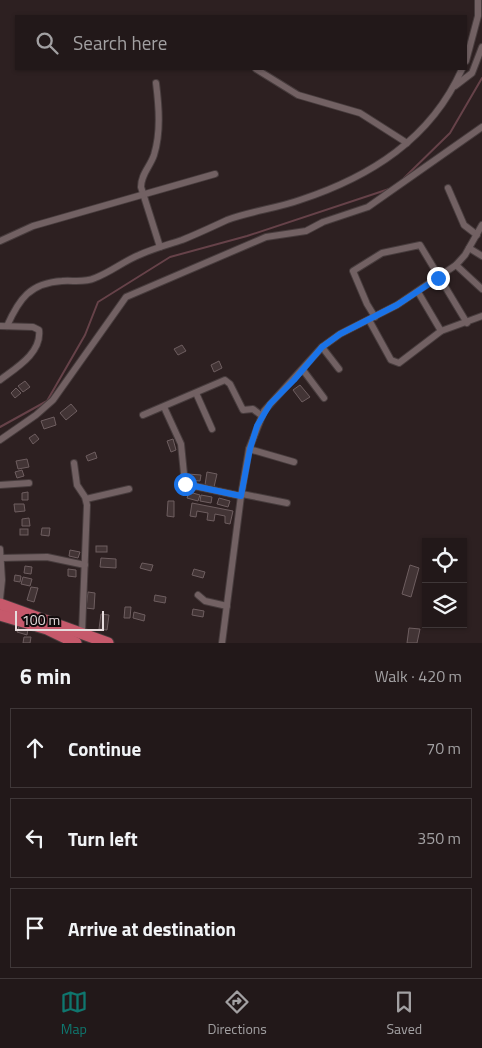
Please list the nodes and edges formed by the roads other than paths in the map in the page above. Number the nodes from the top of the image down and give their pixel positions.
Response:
1 (478, 0) edge
2 (482, 47) edge
3 (467, 57) edge
4 (258, 70) edge
5 (462, 70) edge
6 (156, 83) dead end
7 (455, 86) junction
8 (482, 127) edge
9 (408, 143) junction
10 (215, 174) dead end
11 (448, 188) dead end
12 (142, 195) junction
13 (482, 225) edge
14 (477, 235) junction
15 (0, 241) edge
16 (160, 247) junction
17 (469, 248) junction
18 (482, 256) edge
19 (456, 265) junction
20 (438, 278) junction
21 (482, 289) edge
22 (418, 292) junction
23 (482, 316) edge
24 (372, 318) junction
25 (467, 323) junction
26 (4, 326) edge
27 (440, 331) junction
28 (322, 347) junction
29 (339, 369) dead end
30 (303, 370) junction
31 (0, 380) edge
32 (196, 393) junction
33 (324, 398) dead end
34 (164, 407) junction
35 (143, 414) dead end
36 (262, 416) junction
37 (212, 429) dead end
38 (0, 440) edge
39 (250, 449) junction
40 (294, 462) dead end
41 (74, 463) dead end
42 (29, 483) dead end
43 (0, 486) edge
44 (129, 489) dead end
45 (241, 495) junction
46 (86, 499) junction
47 (288, 504) dead end
48 (0, 549) edge
49 (1, 558) edge
50 (85, 565) junction
51 (198, 595) dead end
52 (0, 599) edge
53 (0, 604) edge
54 (227, 606) junction
55 (0, 615) edge
56 (82, 632) junction
57 (76, 643) edge
58 (108, 643) edge
59 (222, 643) edge

1 - 3 street
2 - 7 street
4 - 9 street
5 - 7 street
6 - 12 street
7 - 9 street
8 - 38 street
9 - 16 street
10 - 12 street
11 - 14 street
12 - 15 street
12 - 16 street
13 - 14 street
14 - 17 street
16 - 26 street
17 - 18 street
17 - 19 street
19 - 20 street
19 - 21 street
20 - 22 street
20 - 24 street
20 - 25 street
22 - 24 street
22 - 27 street
23 - 25 street
24 - 27 street
24 - 28 street
25 - 27 street
26 - 31 street
28 - 29 street
28 - 30 street
30 - 33 street
30 - 36 street
32 - 34 street
32 - 36 street
32 - 37 street
34 - 35 street
34 - 45 street
36 - 39 street
39 - 40 street
39 - 45 street
41 - 46 street
42 - 43 street
44 - 46 street
45 - 47 street
45 - 54 street
46 - 50 street
48 - 49 street
49 - 50 street
49 - 52 street
50 - 56 street
51 - 54 street
53 - 56 highway
54 - 59 street
55 - 57 highway
56 - 58 highway

